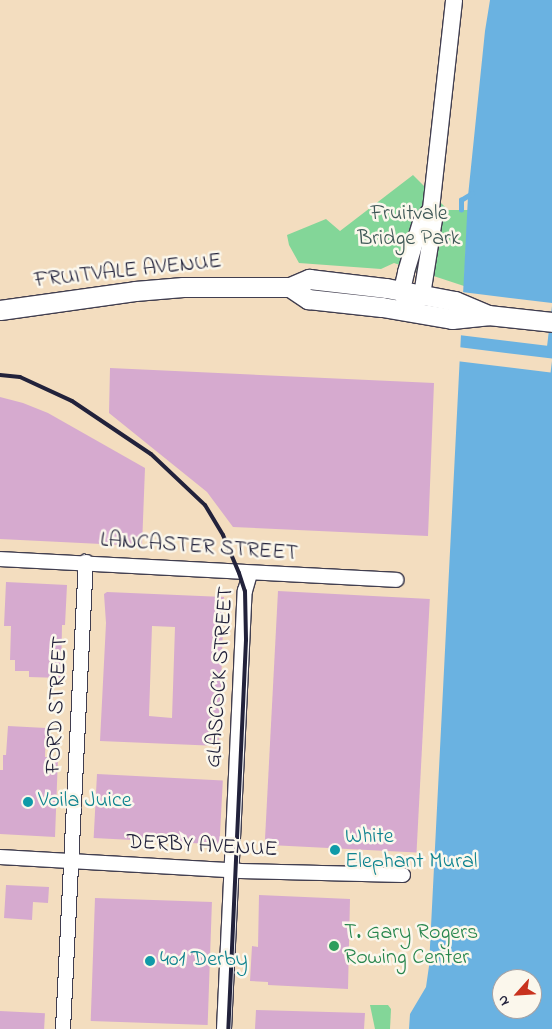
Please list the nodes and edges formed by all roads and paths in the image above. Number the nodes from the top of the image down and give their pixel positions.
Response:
1 (454, 0) edge
2 (431, 209) junction
3 (290, 287) junction
4 (402, 290) junction
5 (422, 295) junction
6 (0, 310) edge
7 (454, 310) junction
8 (407, 312) junction
9 (552, 322) edge
10 (0, 559) edge
11 (86, 562) junction
12 (250, 574) junction
13 (396, 580) dead end
14 (0, 857) edge
15 (71, 861) junction
16 (236, 871) junction
17 (402, 875) dead end
18 (64, 1029) edge
19 (224, 1029) edge
20 (232, 1029) edge

1 - 2 street
2 - 4 street
2 - 5 street
3 - 4 main road, FRUITVALE AVENUE
3 - 6 main road, FRUITVALE AVENUE
3 - 8 main road, FRUITVALE AVENUE
4 - 5 main road, FRUITVALE AVENUE
4 - 8 street
5 - 7 main road, FRUITVALE AVENUE
5 - 8 street
7 - 8 main road, FRUITVALE AVENUE
7 - 9 main road, FRUITVALE AVENUE
10 - 11 street, LANCASTER STREET
11 - 12 street, LANCASTER STREET
11 - 15 street, FORD STREET
12 - 13 street, LANCASTER STREET
12 - 16 street, GLASCOCK STREET
14 - 15 street, DERBY AVENUE
15 - 16 street, DERBY AVENUE
15 - 18 street, FORD STREET
16 - 17 street, DERBY AVENUE
16 - 19 street, GLASCOCK STREET
16 - 20 street, GLASCOCK STREET

